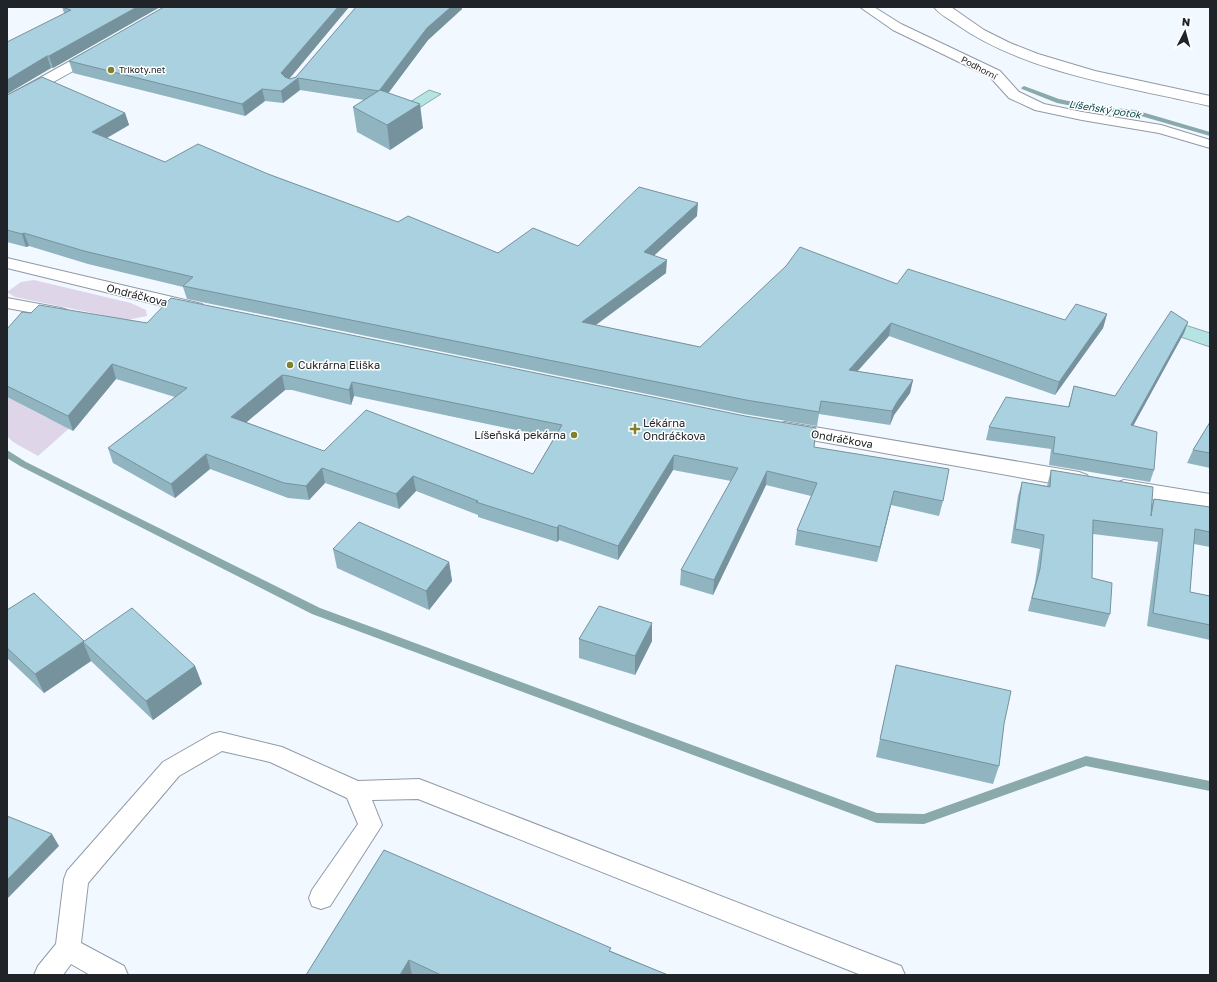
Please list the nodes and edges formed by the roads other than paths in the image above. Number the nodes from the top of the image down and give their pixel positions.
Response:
1 (866, 7) edge
2 (941, 7) edge
3 (106, 47) edge
4 (1210, 101) edge
5 (7, 102) edge
6 (1210, 144) edge
7 (11, 268) edge
8 (7, 303) edge
9 (212, 312) edge
10 (75, 316) edge
11 (767, 426) edge
12 (1210, 502) edge
13 (356, 791) junction
14 (321, 898) dead end
15 (68, 949) junction
16 (47, 975) edge
17 (114, 975) edge
18 (892, 975) edge

1 - 6 lane, Podhorní
2 - 4 street
3 - 5 street
7 - 9 street, Ondráčkova
8 - 10 lane
11 - 12 street, Ondráčkova
13 - 14 lane
13 - 15 lane
13 - 18 lane
15 - 16 lane
15 - 17 lane

